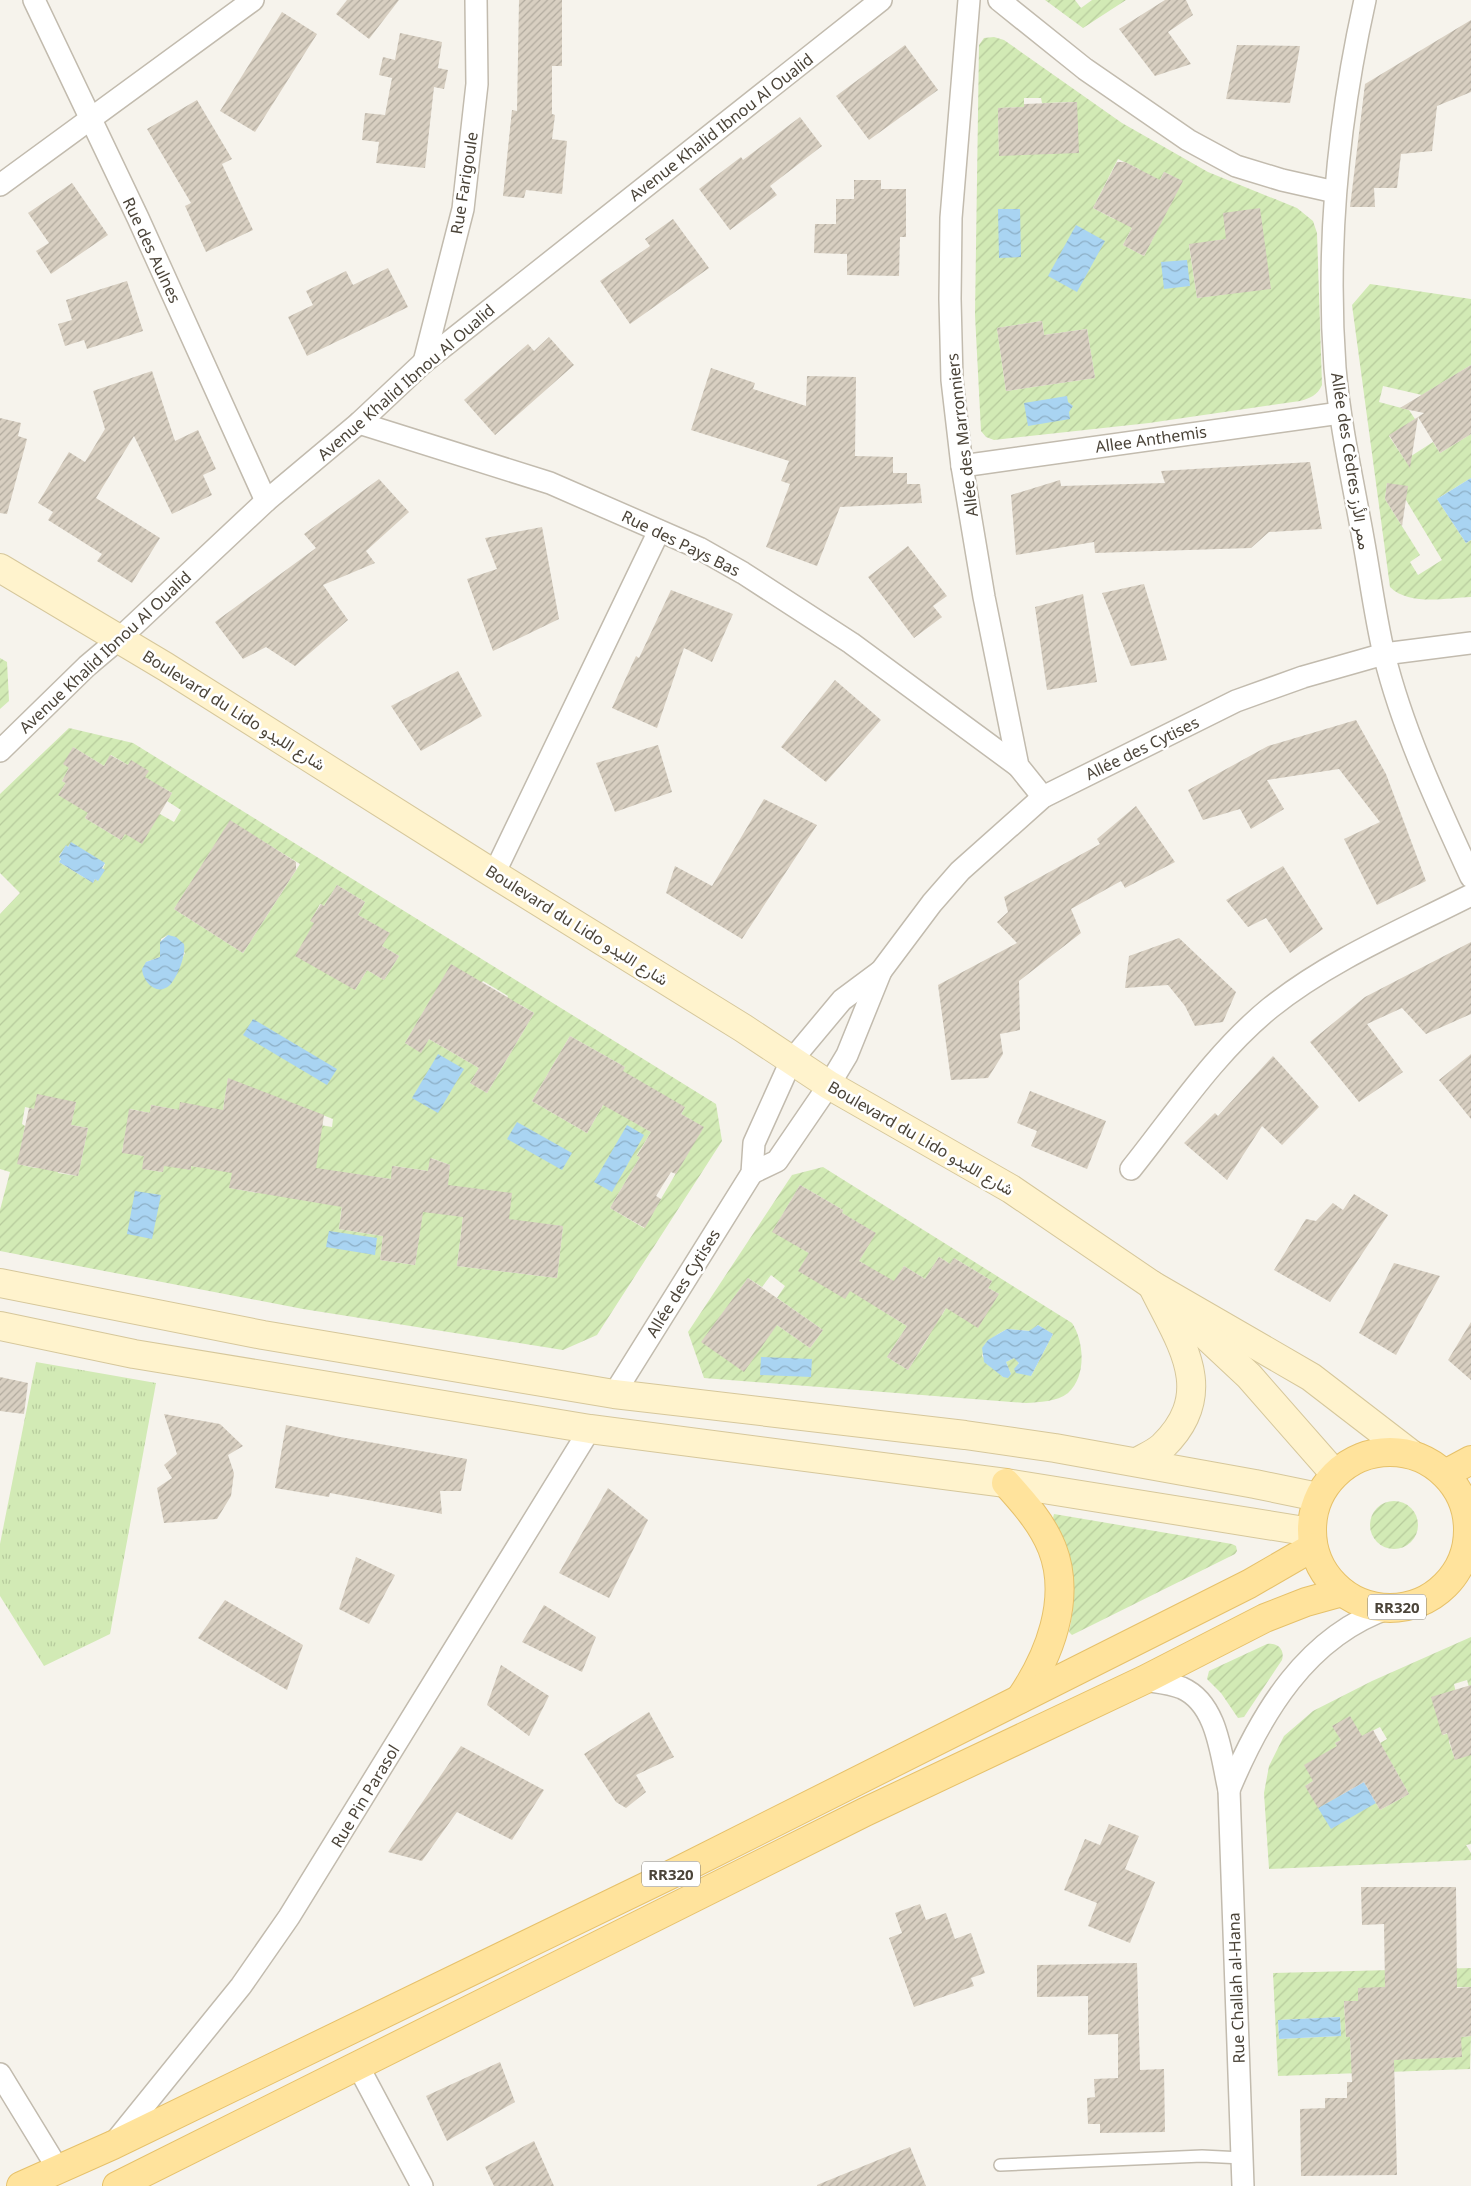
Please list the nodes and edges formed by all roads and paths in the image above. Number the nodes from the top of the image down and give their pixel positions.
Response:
1 (34, 0) edge
2 (253, 0) edge
3 (476, 0) edge
4 (880, 0) edge
5 (969, 0) edge
6 (999, 0) edge
7 (1365, 0) edge
8 (91, 119) junction
9 (0, 185) edge
10 (1334, 192) junction
11 (424, 362) junction
12 (1340, 413) junction
13 (360, 423) junction
14 (962, 466) junction
15 (266, 501) junction
16 (659, 531) junction
17 (0, 568) edge
18 (118, 639) junction
19 (1471, 642) edge
20 (1384, 654) junction
21 (0, 751) edge
22 (1018, 766) junction
23 (1043, 797) junction
24 (494, 874) junction
25 (1471, 877) edge
26 (1471, 895) edge
27 (881, 971) junction
28 (791, 1061) junction
29 (829, 1086) junction
30 (1131, 1169) dead end
31 (752, 1173) junction
32 (0, 1283) edge
33 (1152, 1285) junction
34 (0, 1326) edge
35 (614, 1394) junction
36 (590, 1429) junction
37 (1411, 1454) junction
38 (1471, 1460) edge
39 (1137, 1462) junction
40 (1334, 1474) junction
41 (1445, 1474) junction
42 (1006, 1483) junction
43 (1318, 1498) junction
44 (1470, 1523) edge
45 (1312, 1539) junction
46 (1460, 1581) edge
47 (1342, 1592) junction
48 (1389, 1608) junction
49 (1144, 1680) junction
50 (1019, 1700) junction
51 (1229, 1790) junction
52 (358, 2066) junction
53 (0, 2074) edge
54 (112, 2145) junction
55 (1242, 2158) junction
56 (1000, 2165) dead end
57 (58, 2169) junction
58 (21, 2186) edge
59 (117, 2186) edge
60 (422, 2186) edge
61 (1243, 2186) edge

1 - 8 street, Rue des Aulnes
2 - 8 street
3 - 11 street, Rue Farigoule
4 - 11 street, Avenue Khalid Ibnou Al Oualid
5 - 14 street, Allée des Marronniers
6 - 10 street
7 - 10 street, Allée des Cèdres ممر الأرز
8 - 9 street
8 - 15 street, Rue des Aulnes
10 - 12 street, Allée des Cèdres ممر الأرز
11 - 13 street, Avenue Khalid Ibnou Al Oualid
12 - 14 street, Allee Anthemis
12 - 20 street, Allée des Cèdres ممر الأرز
13 - 15 street, Avenue Khalid Ibnou Al Oualid
13 - 16 street, Rue des Pays Bas
14 - 22 street, Allée des Marronniers
15 - 18 street, Avenue Khalid Ibnou Al Oualid
16 - 22 street, Rue des Pays Bas
16 - 24 street
17 - 18 main road, Boulevard du Lido شارع الليدو
18 - 21 street, Avenue Khalid Ibnou Al Oualid
18 - 24 main road, Boulevard du Lido شارع الليدو
19 - 20 street, Allée des Cytises
20 - 23 street, Allée des Cytises
20 - 25 street, Allée des Cèdres ممر الأرز
22 - 23 street, Allée des Marronniers
23 - 27 street, Allée des Cytises
24 - 28 main road, Boulevard du Lido شارع الليدو
26 - 30 street
27 - 28 street, Allée des Cytises
27 - 29 street, Allée des Cytises
28 - 29 main road, Boulevard du Lido شارع الليدو
28 - 31 street, Allée des Cytises
29 - 31 street, Allée des Cytises
29 - 33 main road, Boulevard du Lido شارع الليدو
31 - 35 street, Allée des Cytises
32 - 35 main road
33 - 37 main road, Boulevard du Lido شارع الليدو
33 - 39 main road
33 - 40 main road, Boulevard du Lido شارع الليدو
34 - 36 main road
35 - 39 main road
36 - 42 main road
36 - 54 street, Rue Pin Parasol
37 - 40 main road, RR320
37 - 41 main road, RR320
38 - 41 main road
39 - 43 main road
40 - 43 main road, RR320
41 - 44 main road, RR320
42 - 45 main road
42 - 50 main road
43 - 45 main road, RR320
44 - 46 main road, RR320
45 - 47 main road, RR320
45 - 50 main road, RR320
46 - 48 main road, RR320
47 - 48 main road, RR320
47 - 49 main road, RR320
48 - 51 street
49 - 51 street
49 - 52 main road, RR320
50 - 54 main road, RR320
51 - 55 street, Rue Challah al-Hana
52 - 59 main road, RR320
52 - 60 street
53 - 57 street
54 - 57 main road, RR320
55 - 56 lane
55 - 61 street, Rue Challah al-Hana
57 - 58 main road, RR320

